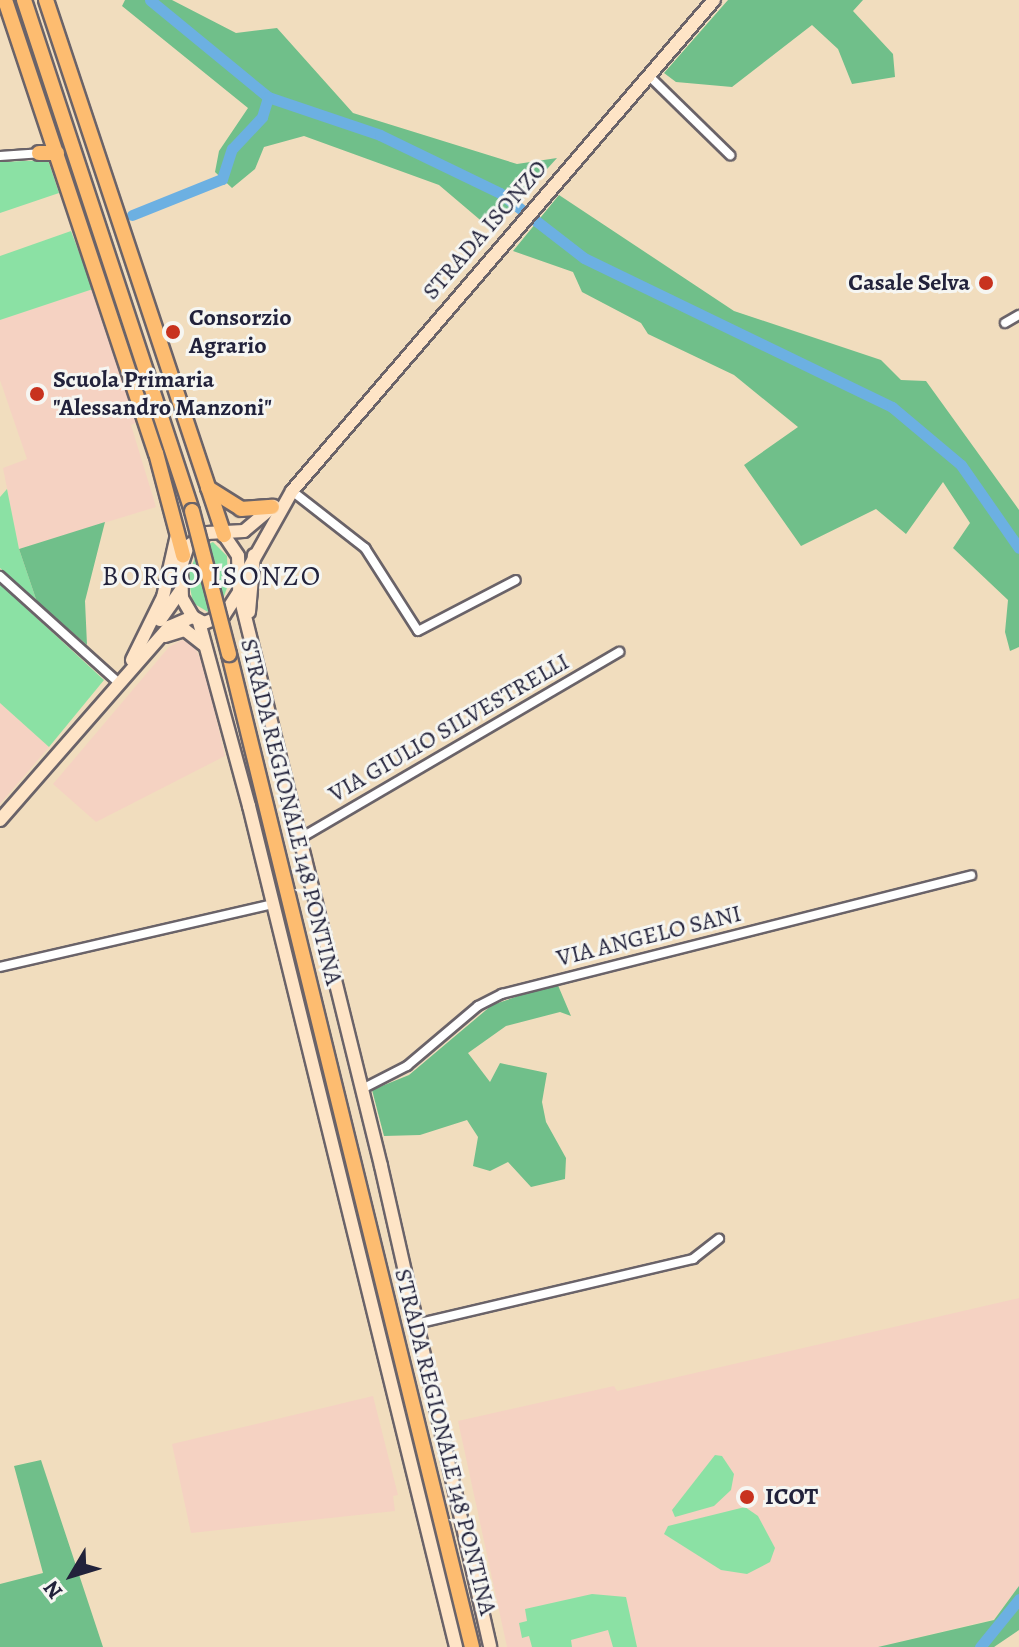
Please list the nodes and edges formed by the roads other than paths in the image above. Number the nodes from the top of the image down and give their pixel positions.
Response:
1 (5, 0) edge
2 (24, 0) edge
3 (46, 0) edge
4 (714, 0) edge
5 (648, 75) junction
6 (39, 153) joint
7 (57, 153) junction
8 (730, 155) dead end
9 (0, 156) edge
10 (1019, 315) edge
11 (1005, 323) dead end
12 (208, 488) junction
13 (292, 491) junction
14 (272, 507) junction
15 (177, 532) junction
16 (224, 535) junction
17 (255, 553) junction
18 (183, 555) junction
19 (0, 576) edge
20 (516, 580) dead end
21 (240, 587) junction
22 (181, 590) junction
23 (196, 620) junction
24 (154, 635) junction
25 (250, 635) junction
26 (208, 652) junction
27 (619, 652) dead end
28 (119, 683) junction
29 (0, 820) edge
30 (299, 839) junction
31 (971, 875) dead end
32 (272, 904) junction
33 (0, 967) edge
34 (362, 1089) junction
35 (719, 1239) dead end
36 (416, 1324) junction
37 (456, 1647) edge
38 (472, 1647) edge
39 (490, 1647) edge

1 - 7 main road
2 - 38 main road, STRADA REGIONALE 148 PONTINA, bridge
3 - 12 main road
4 - 5 street, STRADA ISONZO
5 - 8 street
5 - 13 street, STRADA ISONZO
6 - 7 main road
6 - 9 street
7 - 15 main road
10 - 11 street
12 - 14 main road
12 - 16 main road
13 - 14 street
13 - 17 street
13 - 20 street
14 - 16 street
15 - 18 main road
15 - 24 street
16 - 18 street
16 - 21 street
17 - 21 street
17 - 25 street
18 - 22 street
19 - 28 street
21 - 23 street
21 - 25 street
22 - 23 street
22 - 24 street
23 - 24 street
23 - 26 street
24 - 26 street
24 - 28 street
25 - 30 street
26 - 32 street
27 - 30 street, VIA GIULIO SILVESTRELLI
28 - 29 street
30 - 34 street
31 - 34 street, VIA ANGELO SANI
32 - 33 street
32 - 37 street
34 - 36 street
35 - 36 street
36 - 39 street

